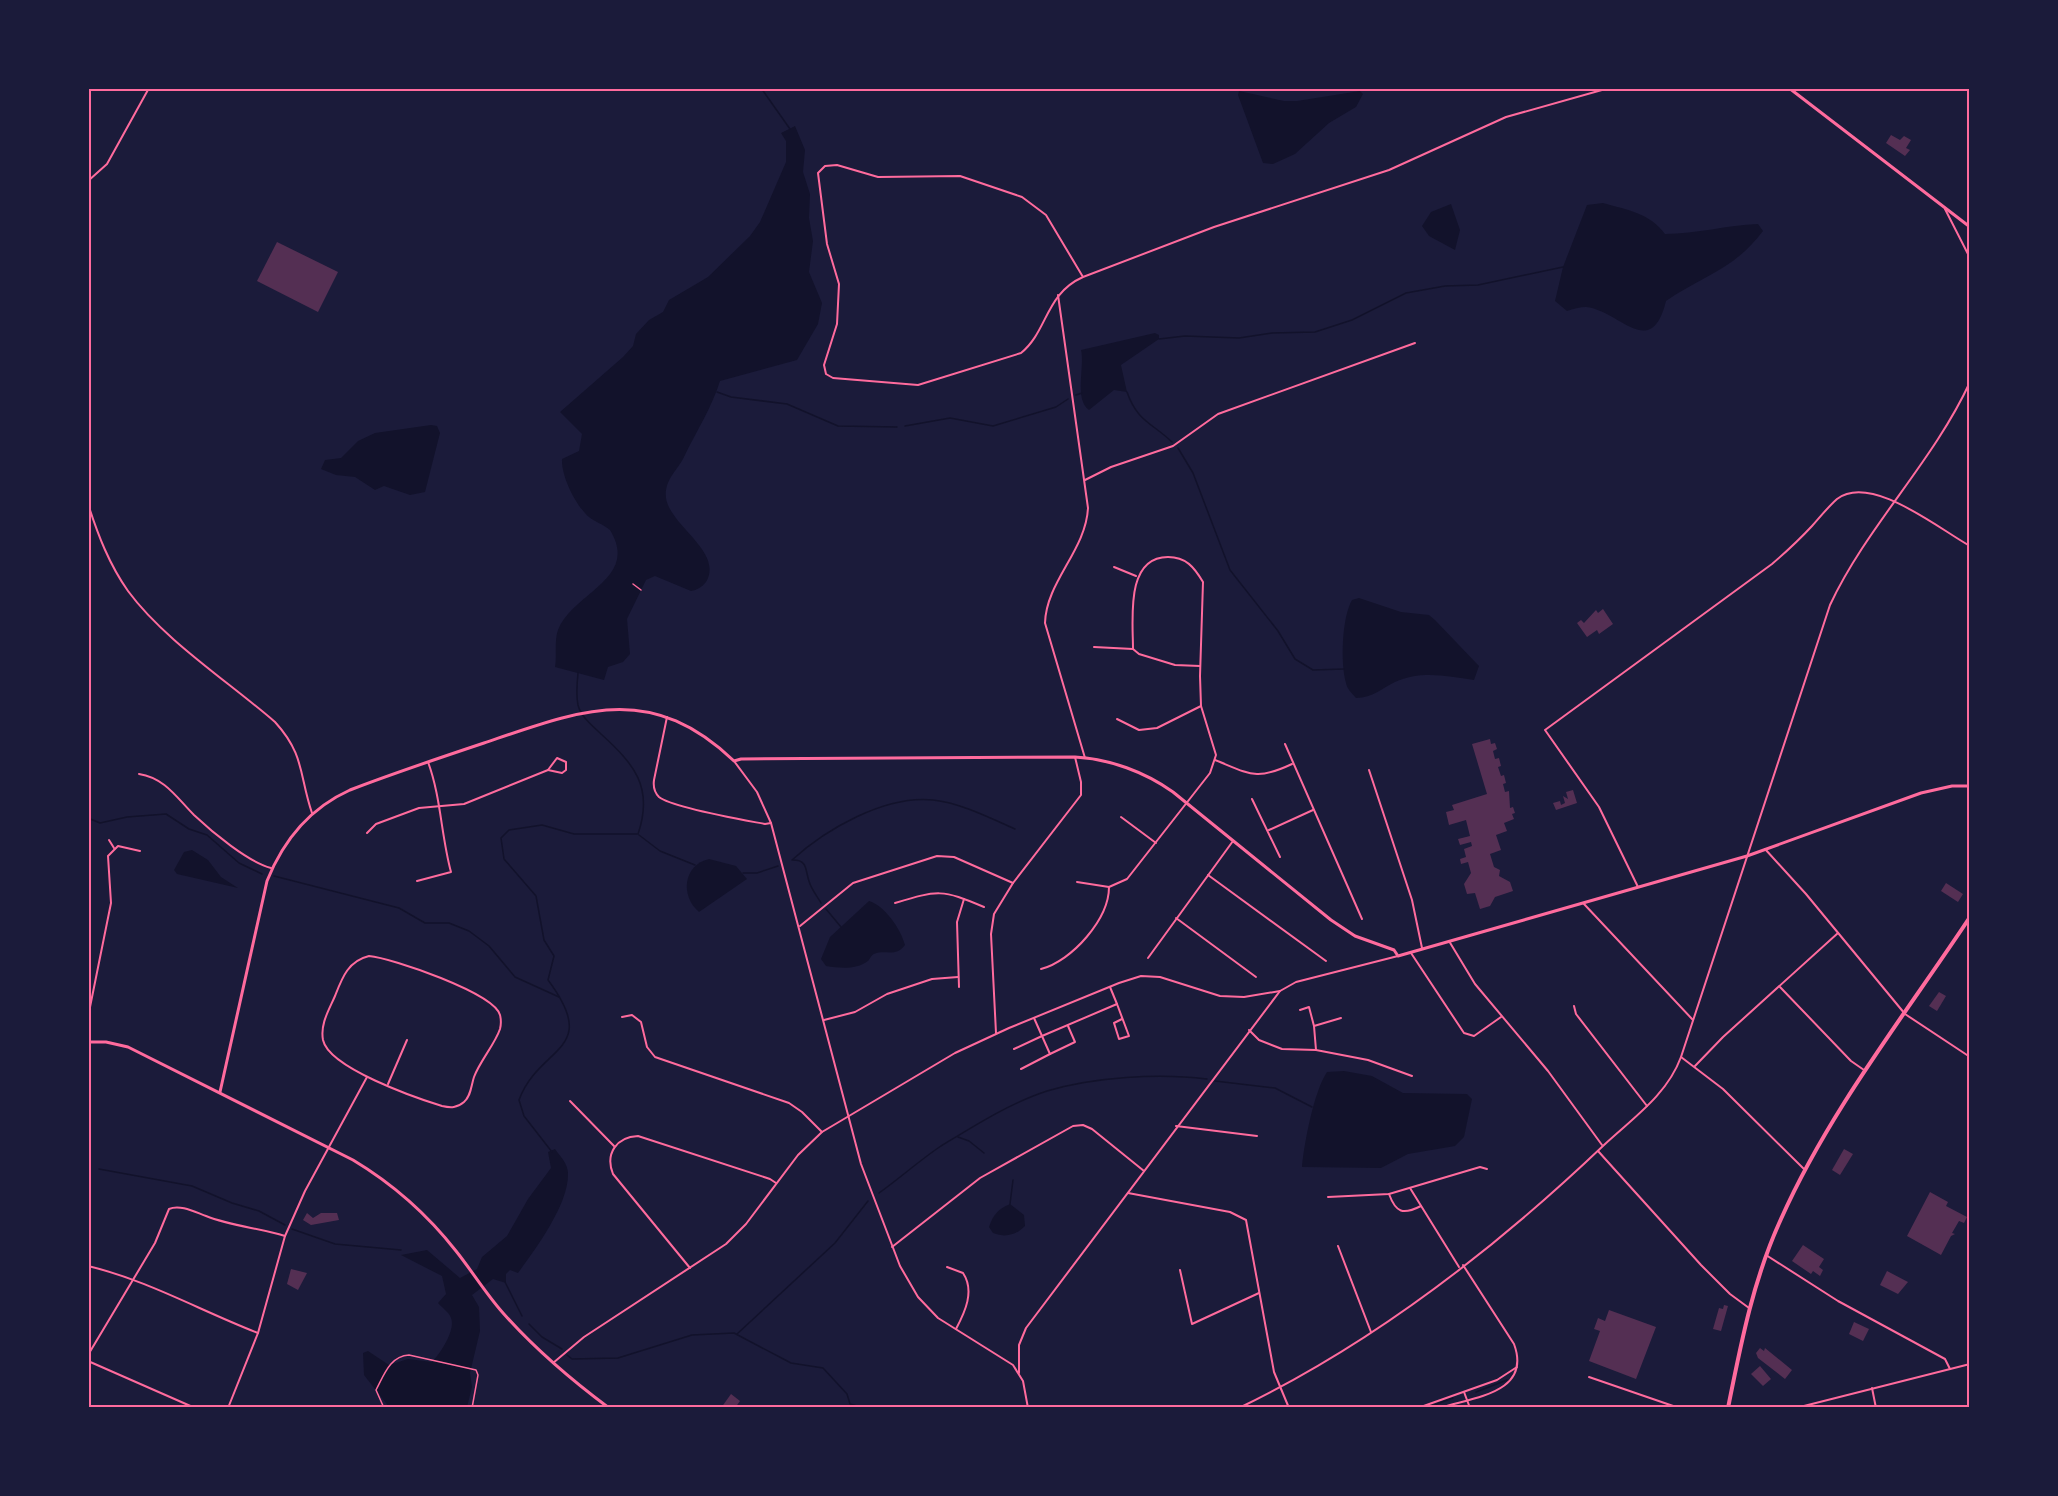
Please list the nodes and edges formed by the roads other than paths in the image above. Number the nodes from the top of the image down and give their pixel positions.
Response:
1 (149, 88) edge
2 (1609, 88) edge
3 (1792, 89) edge
4 (88, 182) edge
5 (1945, 209) junction
6 (1970, 227) edge
7 (1970, 258) edge
8 (1083, 277) junction
9 (1058, 295) junction
10 (1415, 343) dead end
11 (1970, 382) edge
12 (1085, 480) junction
13 (1894, 502) junction
14 (88, 504) edge
15 (1970, 546) edge
16 (1114, 567) dead end
17 (1137, 576) junction
18 (1094, 647) dead end
19 (1133, 649) junction
20 (1200, 666) junction
21 (1201, 706) junction
22 (667, 717) junction
23 (1117, 719) dead end
24 (1285, 744) dead end
25 (1075, 757) junction
26 (1085, 758) junction
27 (1215, 760) junction
28 (735, 761) junction
29 (428, 762) junction
30 (1292, 764) junction
31 (548, 770) junction
32 (1369, 770) dead end
33 (139, 774) dead end
34 (1970, 786) edge
35 (1252, 799) dead end
36 (1186, 802) junction
37 (439, 806) junction
38 (1313, 810) junction
39 (312, 813) junction
40 (1121, 817) dead end
41 (771, 823) junction
42 (1268, 830) junction
43 (367, 833) dead end
44 (109, 840) dead end
45 (1233, 841) junction
46 (1156, 843) junction
47 (114, 848) junction
48 (1765, 849) junction
49 (140, 851) dead end
50 (1747, 856) junction
51 (1280, 857) dead end
52 (272, 869) junction
53 (1208, 875) junction
54 (417, 881) dead end
55 (1077, 882) dead end
56 (1013, 883) junction
57 (1109, 886) junction
58 (1638, 887) junction
59 (964, 898) junction
60 (895, 903) dead end
61 (1584, 903) junction
62 (984, 907) dead end
63 (1970, 917) edge
64 (1176, 918) junction
65 (1362, 919) dead end
66 (800, 926) junction
67 (1838, 933) junction
68 (1449, 941) junction
69 (1422, 948) junction
70 (1410, 952) junction
71 (1398, 956) junction
72 (1148, 958) dead end
73 (1326, 961) dead end
74 (1041, 969) dead end
75 (958, 976) junction
76 (1256, 977) dead end
77 (959, 987) dead end
78 (1110, 987) junction
79 (1780, 987) junction
80 (1280, 991) junction
81 (1116, 1004) junction
82 (1574, 1006) dead end
83 (1300, 1010) dead end
84 (1905, 1014) junction
85 (88, 1017) edge
86 (622, 1017) dead end
87 (1501, 1017) junction
88 (1034, 1018) junction
89 (1341, 1018) dead end
90 (1122, 1019) junction
91 (824, 1020) junction
92 (1693, 1020) junction
93 (1068, 1025) junction
94 (1314, 1026) junction
95 (1248, 1030) junction
96 (996, 1034) junction
97 (1042, 1036) junction
98 (407, 1040) dead end
99 (88, 1042) edge
100 (1014, 1049) dead end
101 (1317, 1050) junction
102 (650, 1053) junction
103 (1050, 1054) junction
104 (645, 1057) dead end
105 (1681, 1057) junction
106 (1970, 1057) edge
107 (1695, 1065) junction
108 (1021, 1069) dead end
109 (1866, 1072) junction
110 (1412, 1076) dead end
111 (367, 1077) junction
112 (388, 1084) junction
113 (220, 1092) junction
114 (570, 1101) dead end
115 (1647, 1106) junction
116 (849, 1115) junction
117 (1176, 1126) junction
118 (822, 1132) junction
119 (1257, 1136) dead end
120 (614, 1146) junction
121 (1603, 1146) junction
122 (329, 1148) junction
123 (1598, 1151) junction
124 (1487, 1169) dead end
125 (1805, 1170) junction
126 (1144, 1171) junction
127 (776, 1183) junction
128 (1409, 1187) junction
129 (1128, 1193) junction
130 (1389, 1194) junction
131 (1328, 1197) dead end
132 (1421, 1206) junction
133 (285, 1236) junction
134 (1338, 1246) dead end
135 (892, 1247) junction
136 (1766, 1254) junction
137 (1463, 1264) junction
138 (88, 1266) edge
139 (947, 1267) dead end
140 (1460, 1267) junction
141 (690, 1268) junction
142 (1180, 1270) dead end
143 (134, 1278) junction
144 (1260, 1293) junction
145 (1749, 1308) junction
146 (955, 1330) junction
147 (1371, 1332) junction
148 (258, 1333) junction
149 (88, 1355) edge
150 (88, 1360) edge
151 (553, 1363) junction
152 (1970, 1364) edge
153 (1517, 1367) junction
154 (1950, 1369) junction
155 (1019, 1373) junction
156 (1589, 1377) dead end
157 (1281, 1388) junction
158 (1872, 1388) junction
159 (1464, 1392) junction
160 (1467, 1399) junction
161 (195, 1407) edge
162 (228, 1407) edge
163 (609, 1407) edge
164 (1029, 1407) edge
165 (1239, 1407) edge
166 (1289, 1407) edge
167 (1418, 1407) edge
168 (1440, 1407) edge
169 (1470, 1407) edge
170 (1679, 1407) edge
171 (1728, 1407) edge
172 (1796, 1407) edge
173 (1876, 1407) edge

1 - 4 street
2 - 8 street
3 - 5 street
5 - 6 street
5 - 7 street
8 - 9 street
8 - 9 street
9 - 12 street
10 - 12 street
11 - 13 street
12 - 26 street
13 - 15 street
13 - 50 street
13 - 58 street
14 - 39 street
16 - 17 street
17 - 19 street
17 - 20 street
18 - 19 street
19 - 20 street
20 - 21 street
21 - 23 street
21 - 27 street
22 - 28 street
22 - 29 street
22 - 41 street
24 - 30 street
25 - 26 street
25 - 28 street
25 - 56 street
26 - 36 street
27 - 30 street
27 - 36 street
28 - 41 street
29 - 37 street
29 - 39 street
30 - 38 street
31 - 31 street
31 - 37 street
32 - 69 street
33 - 52 street
34 - 48 street
35 - 42 street
36 - 45 street
36 - 46 street
37 - 43 street
37 - 54 street
38 - 42 street
38 - 65 street
39 - 52 street
40 - 46 street
41 - 66 street
42 - 51 street
44 - 47 street
45 - 53 street
45 - 71 street
46 - 57 street
47 - 49 street
47 - 85 street
48 - 50 street
48 - 67 street
50 - 58 street
50 - 92 street
52 - 113 street
53 - 64 street
53 - 73 street
55 - 57 street
56 - 66 street
56 - 96 street
57 - 74 street
58 - 61 street
59 - 60 street
59 - 62 street
59 - 75 street
61 - 68 street
61 - 92 street
63 - 84 main road
64 - 72 street
64 - 76 street
66 - 91 street
67 - 79 street
67 - 84 street
68 - 69 street
68 - 87 street
69 - 70 street
70 - 71 street
70 - 87 street
71 - 80 street
75 - 77 street
75 - 91 street
78 - 80 street
78 - 81 street
78 - 88 street
79 - 107 street
79 - 109 street
80 - 95 street
81 - 90 street
81 - 93 street
82 - 115 street
83 - 94 street
84 - 106 street
84 - 109 main road
86 - 102 street
87 - 121 street
88 - 96 street
88 - 97 street
89 - 94 street
90 - 90 street
91 - 116 street
92 - 105 street
93 - 97 street
93 - 103 street
94 - 101 street
95 - 101 street
95 - 117 street
96 - 116 street
97 - 100 street
97 - 103 street
98 - 112 street
99 - 113 street
101 - 110 street
102 - 104 street
102 - 118 street
103 - 108 street
105 - 107 street
105 - 115 street
107 - 125 street
109 - 125 main road
111 - 112 street
111 - 112 street
111 - 122 street
113 - 122 street
114 - 120 street
115 - 121 street
116 - 118 street
116 - 135 street
117 - 119 street
117 - 126 street
118 - 127 street
120 - 127 street
120 - 141 street
121 - 123 street
122 - 133 street
122 - 151 street
123 - 137 street
123 - 145 street
124 - 128 street
125 - 136 main road
126 - 129 street
126 - 135 street
127 - 141 street
128 - 130 street
128 - 132 street
129 - 144 street
129 - 155 street
130 - 131 street
130 - 132 street
132 - 140 street
133 - 143 street
133 - 148 street
134 - 147 street
135 - 146 street
136 - 145 main road
136 - 154 street
137 - 140 street
137 - 153 street
138 - 143 street
139 - 146 street
140 - 147 street
141 - 151 street
142 - 144 street
143 - 148 street
143 - 149 street
144 - 157 street
145 - 171 main road
146 - 155 street
147 - 157 street
148 - 162 street
150 - 161 street
151 - 163 street
152 - 154 street
153 - 159 street
153 - 160 street
154 - 158 street
155 - 164 street
156 - 170 street
157 - 165 street
157 - 166 street
158 - 172 street
158 - 173 street
159 - 160 street
159 - 167 street
160 - 168 street
160 - 169 street

